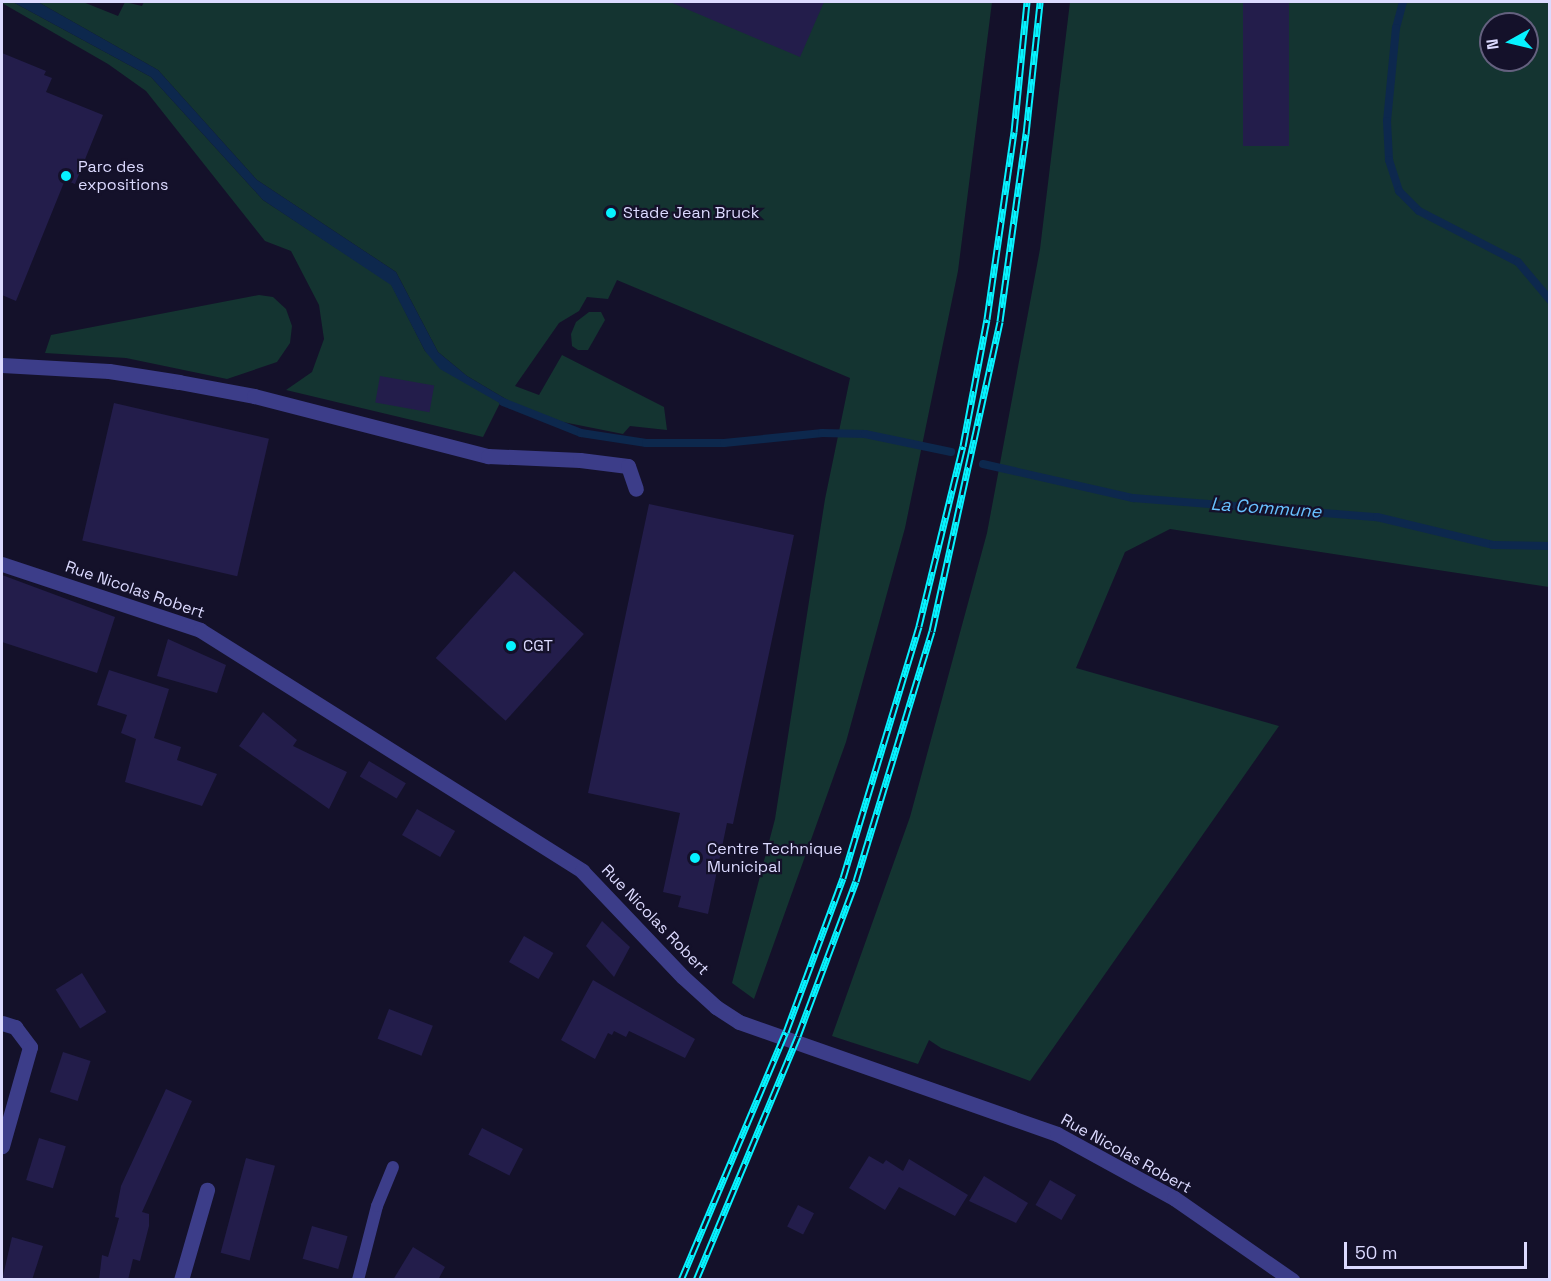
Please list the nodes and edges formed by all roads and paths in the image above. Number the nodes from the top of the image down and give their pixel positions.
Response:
1 (2, 365) edge
2 (636, 489) dead end
3 (2, 564) edge
4 (2, 1023) edge
5 (2, 1146) edge
6 (393, 1167) dead end
7 (207, 1190) dead end
8 (181, 1279) edge
9 (358, 1280) edge
10 (1292, 1280) edge

1 - 2 street
3 - 10 street, Rue Nicolas Robert
4 - 5 street
6 - 9 lane
7 - 8 street

